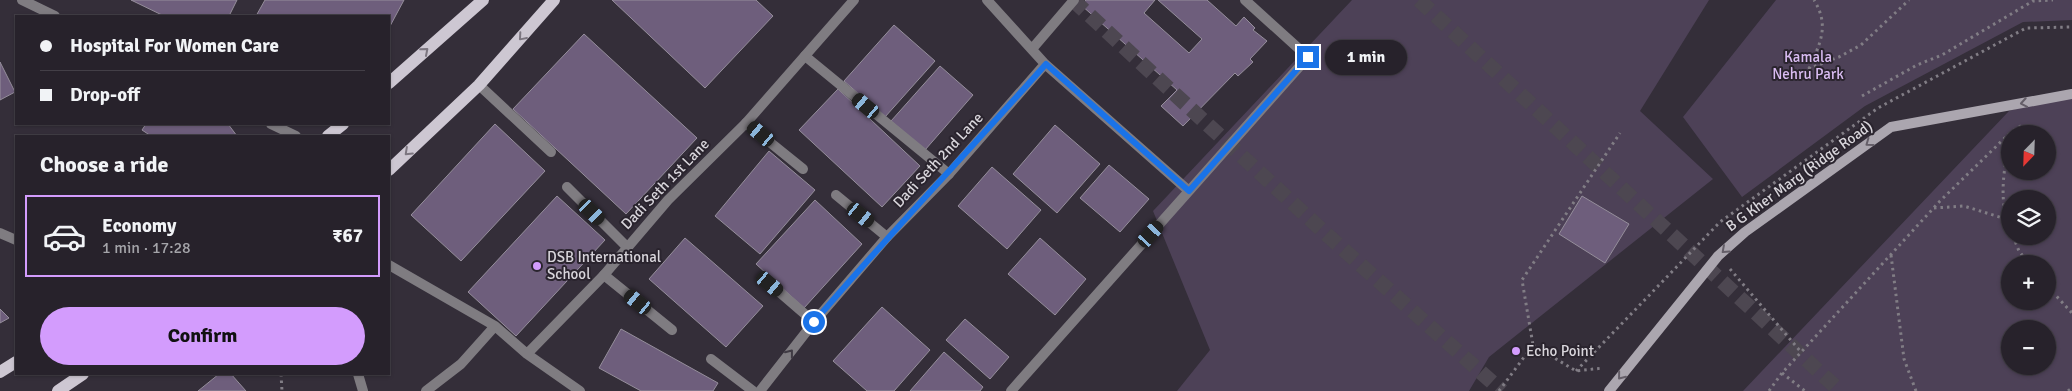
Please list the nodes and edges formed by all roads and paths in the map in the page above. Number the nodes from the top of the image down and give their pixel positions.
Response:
1 (22, 0) edge
2 (483, 0) edge
3 (554, 0) edge
4 (854, 0) edge
5 (987, 0) edge
6 (1074, 0) edge
7 (1245, 0) edge
8 (1814, 0) edge
9 (1909, 0) edge
10 (2053, 0) edge
11 (53, 15) edge
12 (1032, 49) junction
13 (805, 56) junction
14 (1046, 64) junction
15 (390, 82) edge
16 (479, 85) junction
17 (2072, 94) edge
18 (1862, 96) dead end
19 (2028, 121) dead end
20 (746, 122) junction
21 (273, 125) edge
22 (342, 125) edge
23 (2022, 125) edge
24 (1620, 133) dead end
25 (294, 135) edge
26 (329, 135) edge
27 (2001, 143) edge
28 (551, 152) dead end
29 (390, 169) edge
30 (803, 169) dead end
31 (949, 174) junction
32 (567, 187) dead end
33 (1189, 191) junction
34 (836, 195) dead end
35 (1933, 208) junction
36 (2001, 217) edge
37 (0, 233) edge
38 (887, 237) junction
39 (15, 240) edge
40 (626, 246) junction
41 (1891, 254) junction
42 (1718, 256) junction
43 (390, 266) edge
44 (604, 274) junction
45 (770, 284) dead end
46 (2056, 296) edge
47 (2072, 313) edge
48 (814, 322) junction
49 (495, 326) junction
50 (672, 330) dead end
51 (1533, 346) junction
52 (1802, 352) junction
53 (527, 354) junction
54 (711, 359) dead end
55 (15, 363) edge
56 (1629, 366) junction
57 (0, 372) edge
58 (1782, 373) junction
59 (82, 375) edge
60 (281, 375) edge
61 (358, 375) edge
62 (2072, 388) edge
63 (58, 391) edge
64 (282, 391) edge
65 (363, 391) edge
66 (426, 391) edge
67 (580, 391) edge
68 (753, 391) edge
69 (760, 391) edge
70 (1011, 391) edge
71 (1499, 391) edge
72 (1609, 391) edge
73 (1769, 391) edge
74 (1805, 391) edge
75 (1916, 391) edge
76 (2068, 391) edge

1 - 11 street
15 -> 2 main road
3 -> 16 main road
4 - 13 street, Dadi Seth 1st Lane
5 - 12 street
6 - 12 street
7 - 33 street
8 - 9 path
10 - 18 path
12 - 14 street
13 - 20 street, Dadi Seth 1st Lane
13 - 31 street
14 - 31 street, Dadi Seth 2nd Lane
14 - 33 street
16 - 28 street
16 -> 29 main road
17 -> 42 street, B G Kher Marg (Ridge Road)
19 - 23 path
20 - 30 street
20 - 40 street, Dadi Seth 1st Lane
21 - 25 street
22 - 26 main road
24 - 51 path
27 - 35 path
31 - 38 street, Dadi Seth 2nd Lane
32 - 40 street
33 - 70 street
34 - 38 street
35 - 36 path
35 - 41 path
37 - 39 street
38 - 48 street, Dadi Seth 2nd Lane
40 - 44 street, Dadi Seth 1st Lane
41 - 52 path
41 - 75 path
42 - 52 path
42 - 56 street, B G Kher Marg (Ridge Road)
43 - 49 street
44 - 50 street
44 - 53 street, Dadi Seth 1st Lane
45 - 48 street
46 - 47 path
69 -> 48 street, Dadi Seth 2nd Lane
49 - 53 street
49 - 66 street
51 - 56 path
51 - 71 path
52 - 58 path
53 - 67 street
54 - 68 street
55 - 57 main road
56 -> 72 street, B G Kher Marg (Ridge Road)
58 - 73 path
58 - 74 path
59 - 63 main road
60 - 64 path
61 - 65 street
62 - 76 path

